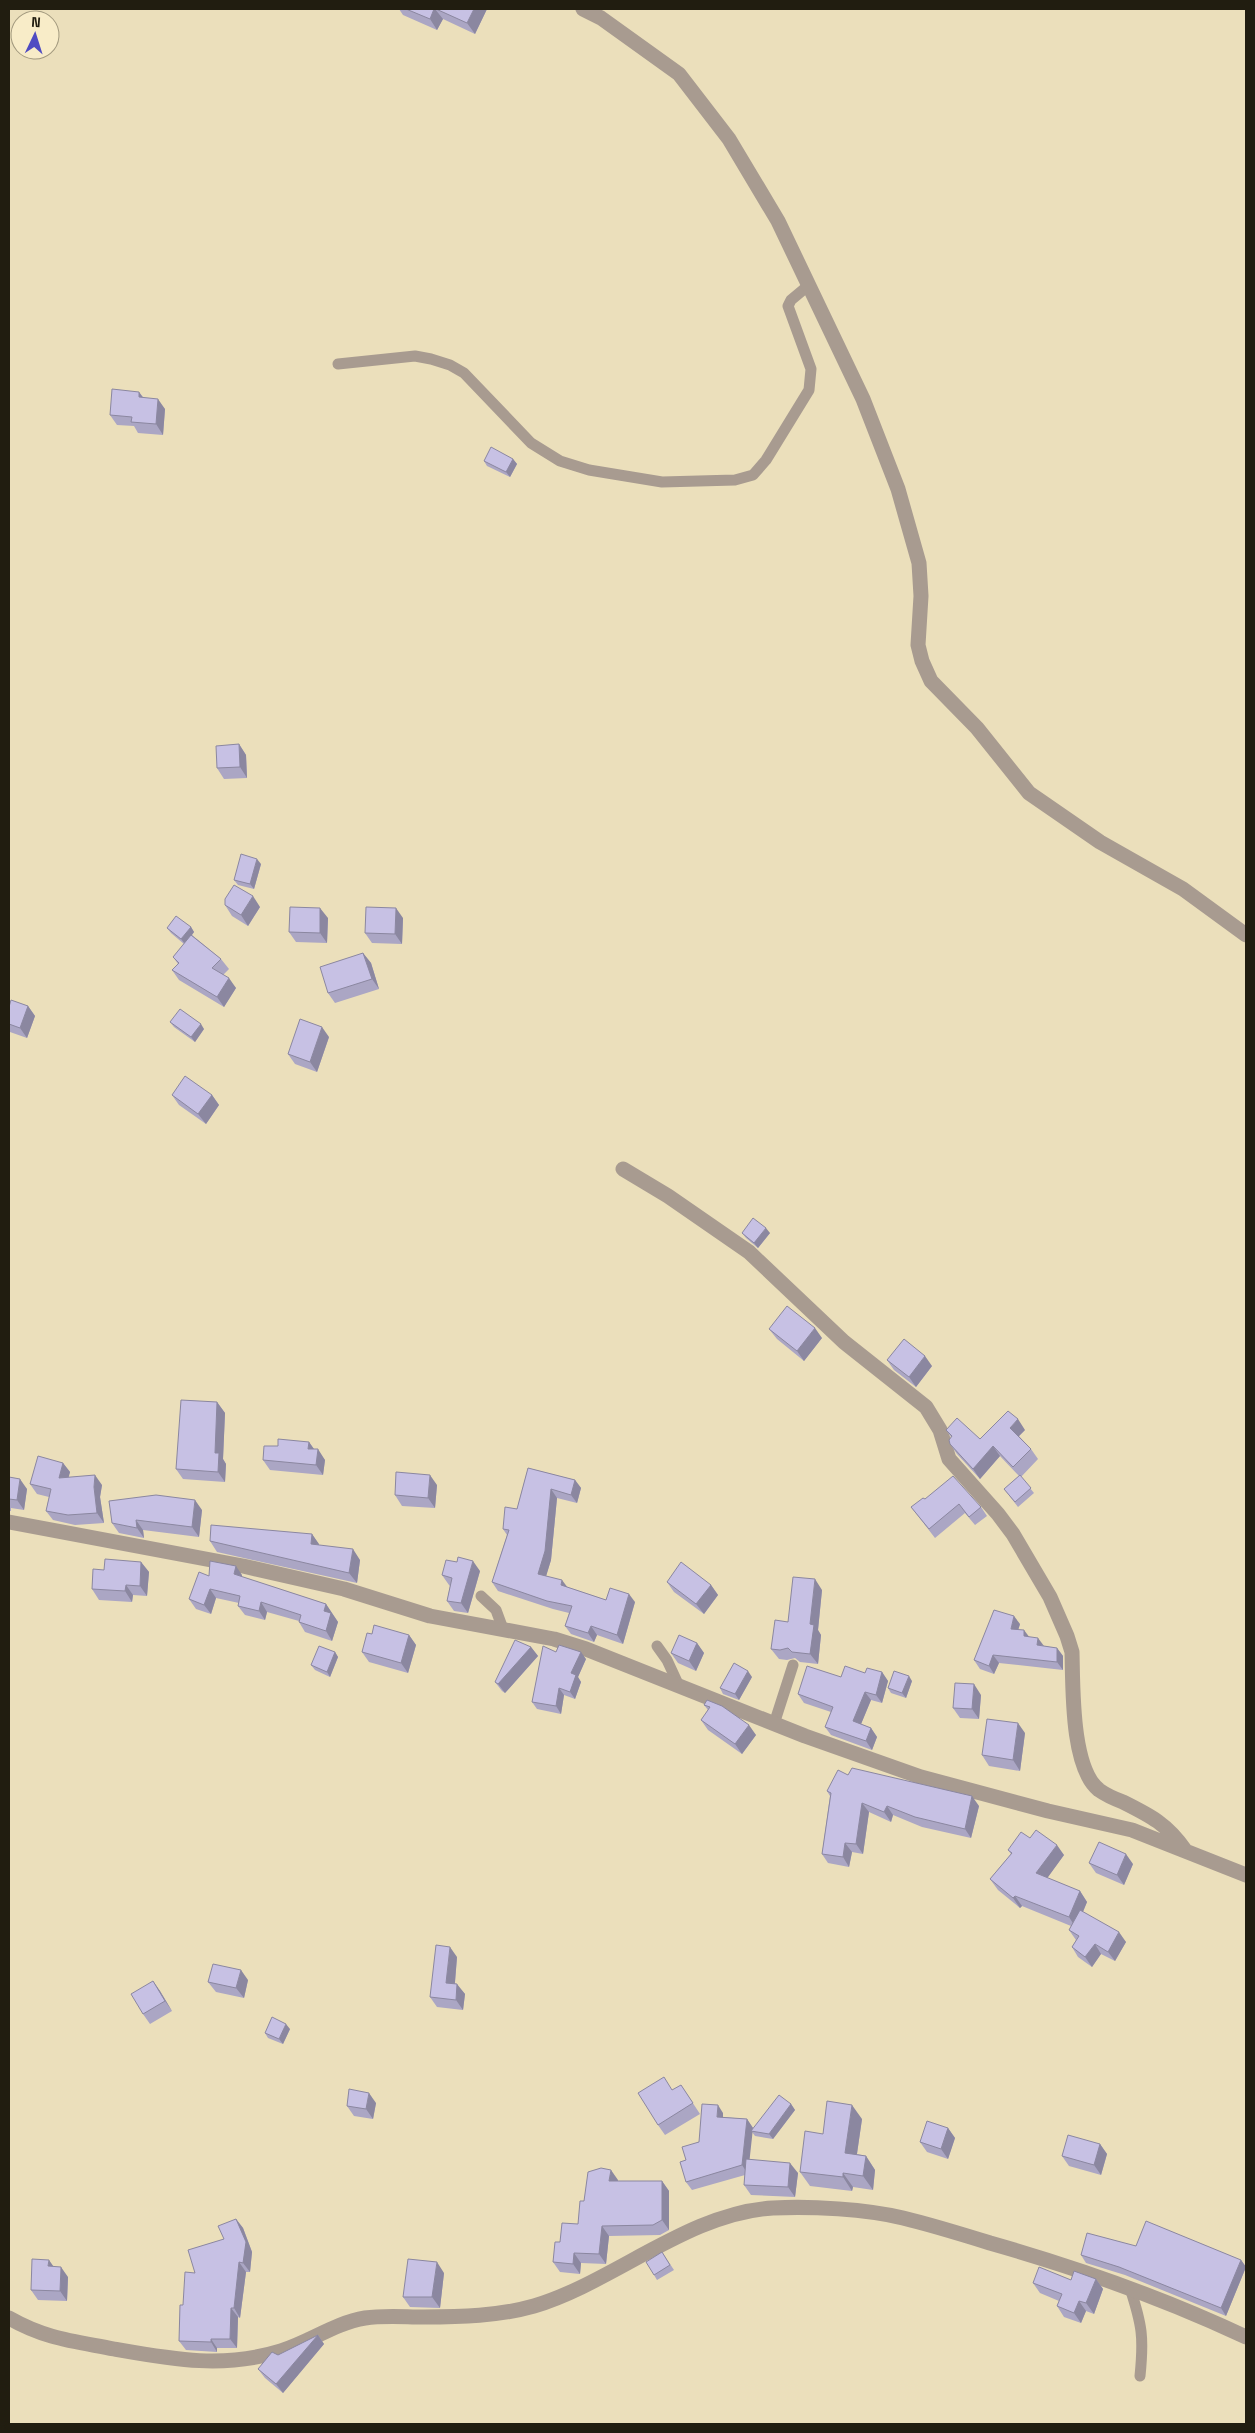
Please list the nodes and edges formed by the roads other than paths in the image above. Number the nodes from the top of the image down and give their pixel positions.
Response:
1 (583, 9) edge
2 (809, 284) junction
3 (338, 364) dead end
4 (1246, 935) edge
5 (623, 1169) dead end
6 (9, 1522) edge
7 (481, 1596) dead end
8 (502, 1629) junction
9 (657, 1646) dead end
10 (793, 1666) dead end
11 (679, 1686) junction
12 (774, 1724) junction
13 (1185, 1850) junction
14 (1246, 1874) edge
15 (1130, 2288) junction
16 (9, 2318) edge
17 (1246, 2337) edge
18 (1140, 2376) dead end

1 - 2 street
2 - 3 lane
2 - 4 street
5 - 13 street
6 - 8 street
7 - 8 lane
8 - 11 street
9 - 11 lane
10 - 12 lane
11 - 12 street
12 - 13 street
13 - 14 street
15 - 16 street
15 - 17 street
15 - 18 lane

